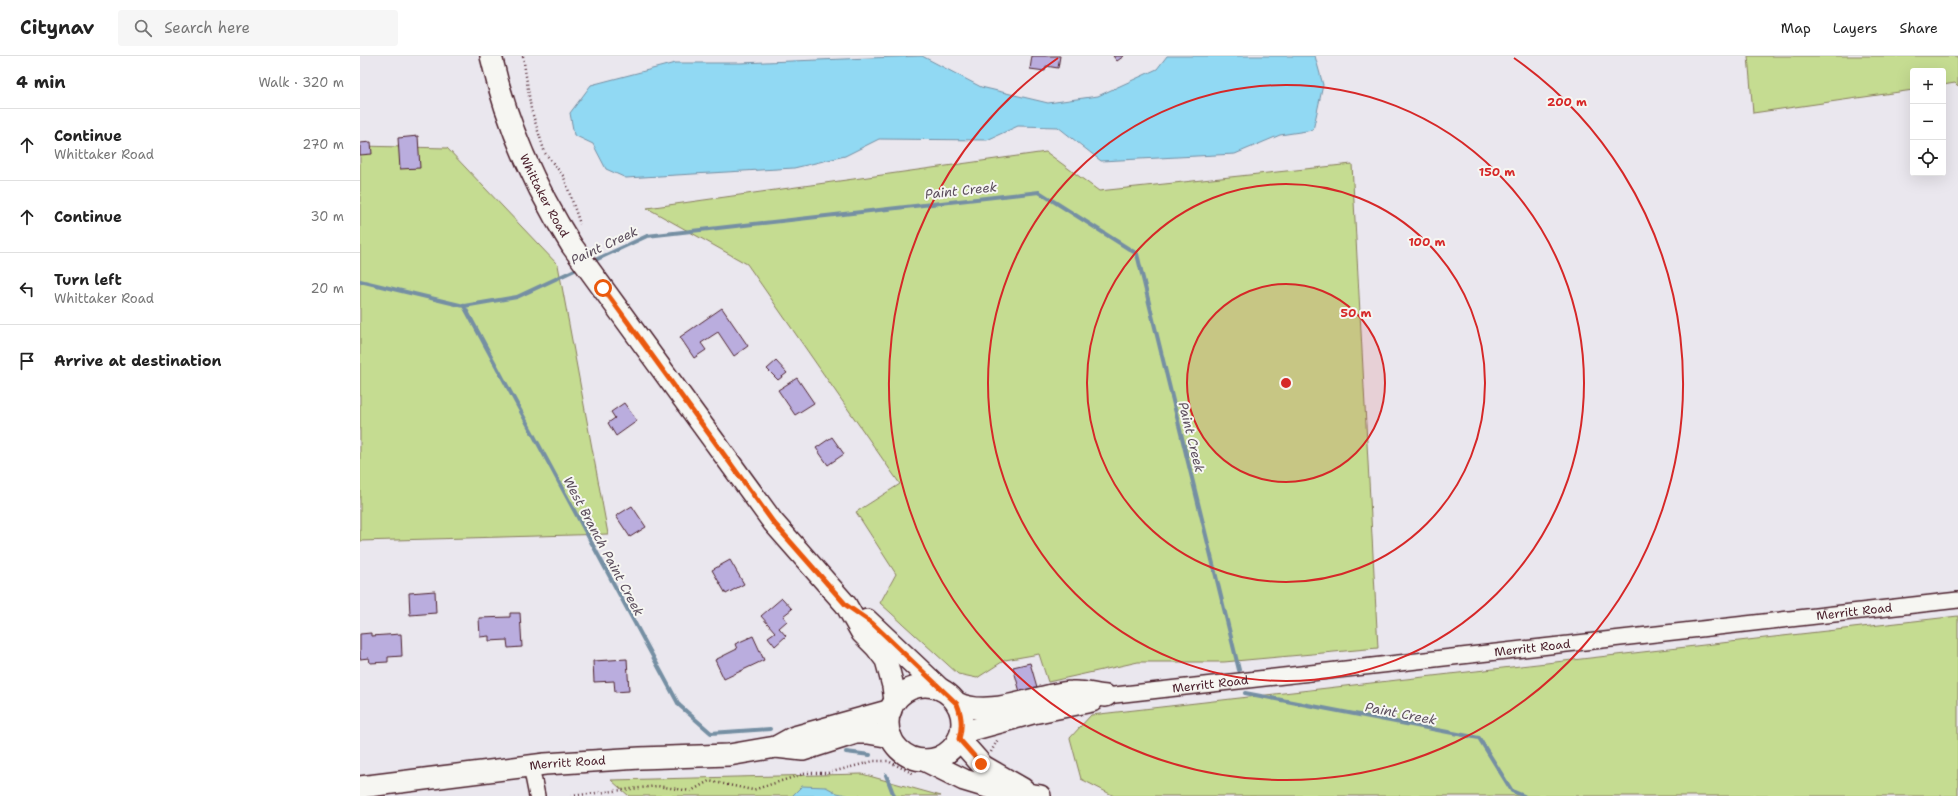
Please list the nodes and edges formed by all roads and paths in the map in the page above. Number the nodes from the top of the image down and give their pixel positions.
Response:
1 (491, 56) edge
2 (523, 56) edge
3 (577, 238) junction
4 (1958, 600) edge
5 (846, 605) junction
6 (940, 689) junction
7 (1106, 696) junction
8 (957, 704) junction
9 (893, 705) junction
10 (960, 736) junction
11 (998, 737) dead end
12 (891, 738) junction
13 (776, 747) junction
14 (990, 754) dead end
15 (531, 766) junction
16 (921, 768) junction
17 (360, 787) edge
18 (1035, 795) edge
19 (537, 796) edge
20 (572, 796) edge

1 - 3 main road, Whittaker Road
2 - 3 path
3 - 5 main road, Whittaker Road
4 - 7 street, Merritt Road
5 - 6 main road, Whittaker Road
5 - 9 main road, Whittaker Road
6 - 8 main road
6 - 9 main road
7 - 8 main road, Merritt Road
7 - 10 main road, Merritt Road
8 - 10 main road
9 - 12 main road
9 - 13 main road, Merritt Road
10 - 16 main road
10 - 18 main road
11 - 14 path
12 - 13 main road, Merritt Road
12 - 16 main road
13 - 15 main road, Merritt Road
15 - 17 main road, Merritt Road
15 - 19 street
16 - 18 main road
16 - 20 path

